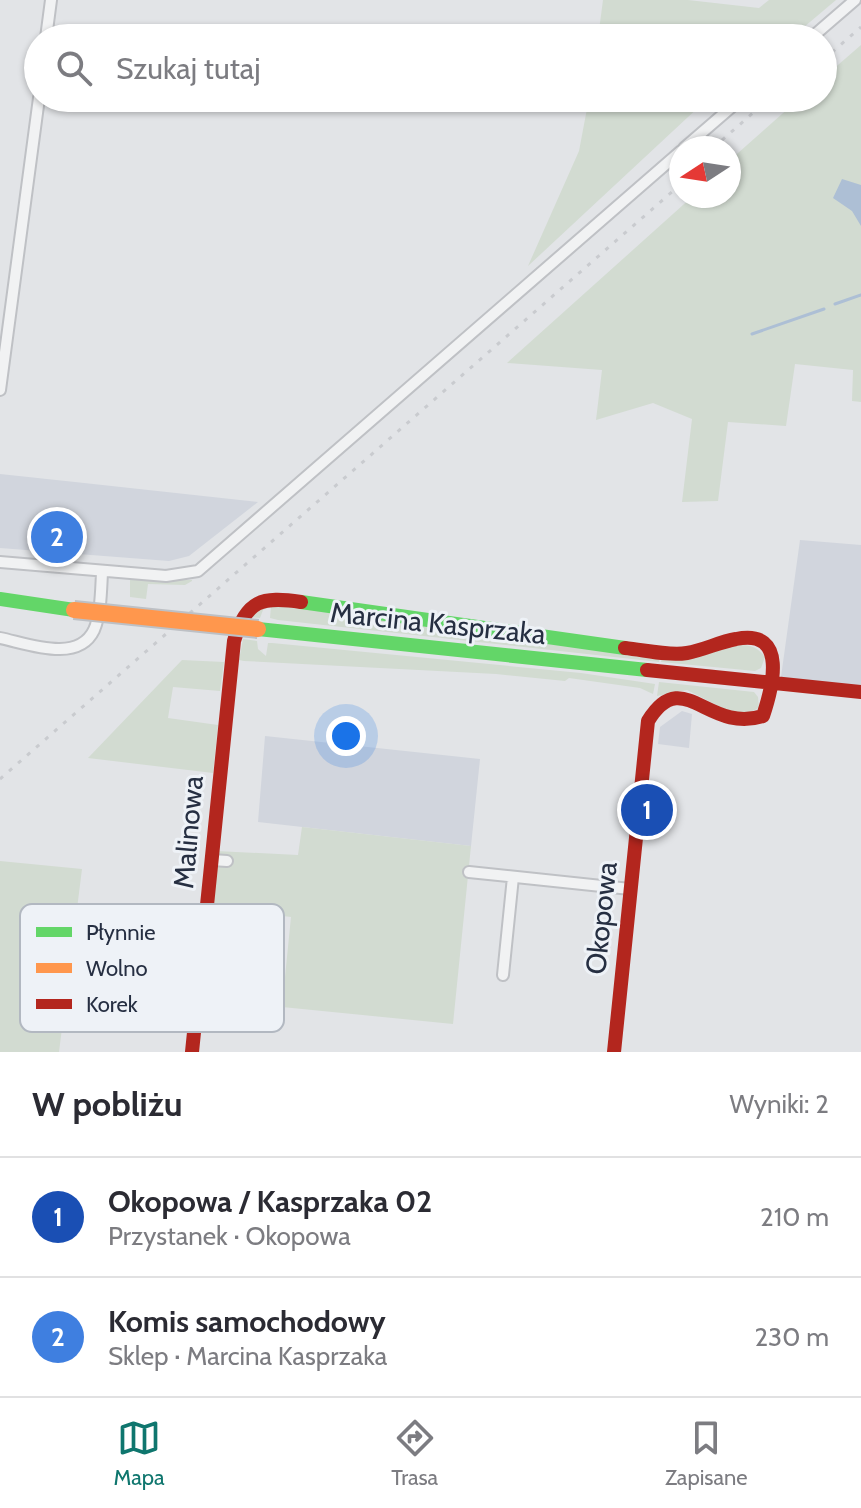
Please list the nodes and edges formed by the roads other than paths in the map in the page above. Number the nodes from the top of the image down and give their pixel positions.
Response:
1 (51, 0) edge
2 (855, 0) edge
3 (48, 24) edge
4 (827, 24) edge
5 (37, 112) edge
6 (726, 112) edge
7 (697, 136) edge
8 (669, 160) edge
9 (0, 390) edge
10 (0, 562) edge
11 (102, 573) junction
12 (0, 599) edge
13 (242, 618) joint
14 (0, 638) edge
15 (773, 683) junction
16 (861, 692) edge
17 (469, 872) dead end
18 (513, 877) junction
19 (630, 889) junction
20 (214, 904) edge
21 (503, 975) dead end
22 (195, 1032) edge
23 (192, 1052) edge
24 (614, 1052) edge

1 - 3 street
2 - 4 street
5 - 9 street
6 - 7 street
8 - 11 street
10 - 11 street
11 - 14 street
12 - 15 street, Marcina Kasprzaka, bridge
13 - 15 street, Marcina Kasprzaka
13 - 20 street, Malinowa
15 - 16 street, Marcina Kasprzaka
15 - 19 street, Okopowa
17 - 18 street
18 - 19 street
18 - 21 street
19 - 24 street, Okopowa
22 - 23 street, Malinowa

